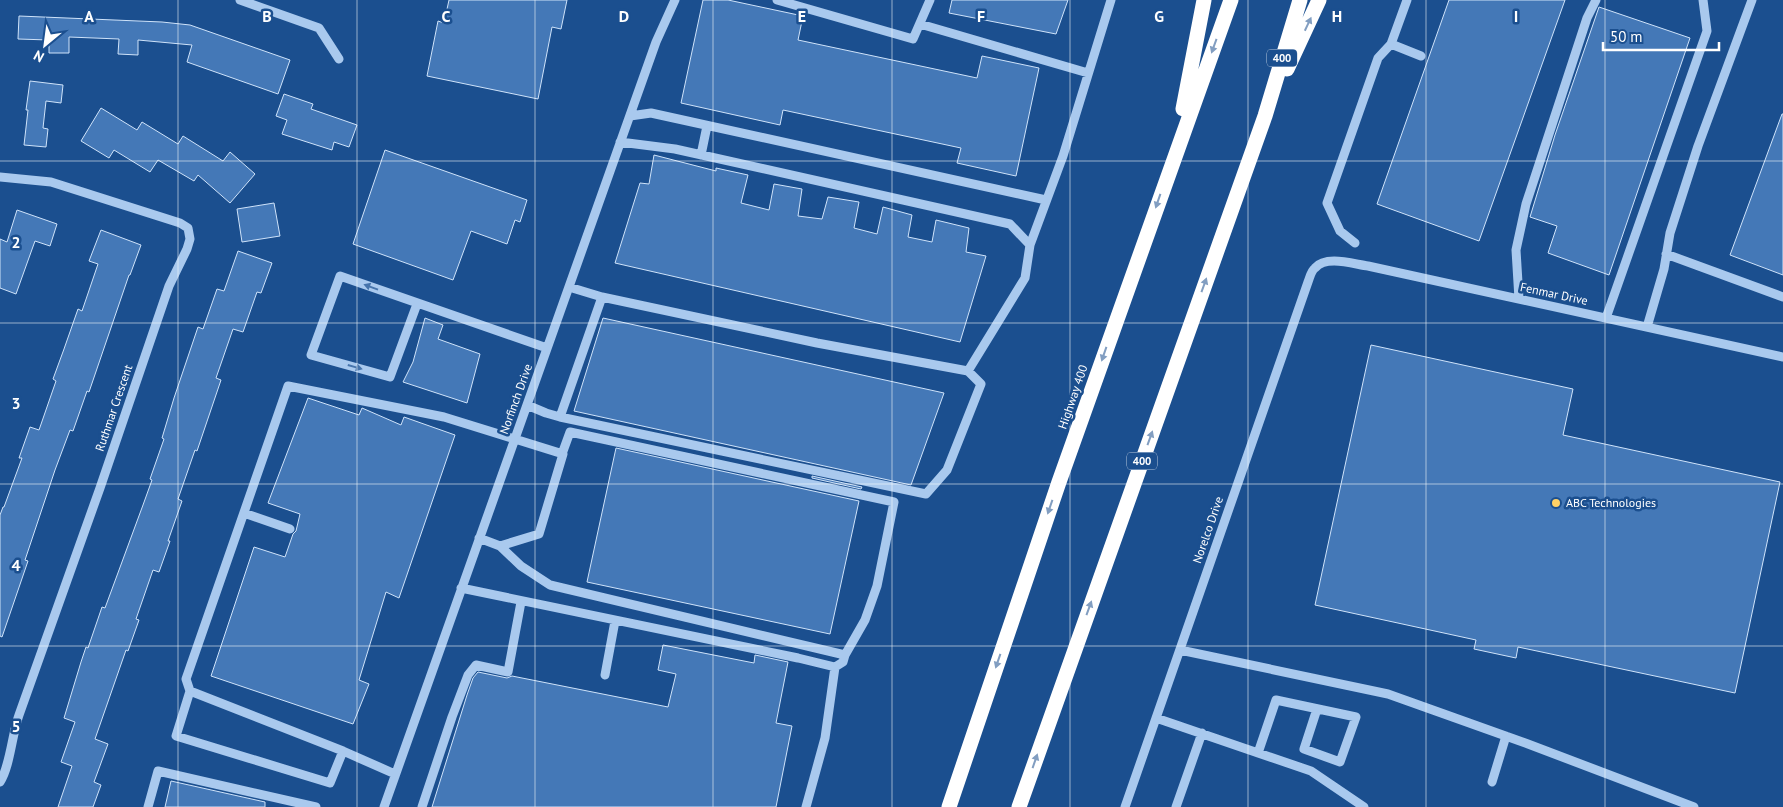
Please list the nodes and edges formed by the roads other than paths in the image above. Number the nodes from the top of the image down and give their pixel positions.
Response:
1 (240, 0) edge
2 (675, 0) edge
3 (777, 0) edge
4 (930, 0) edge
5 (1111, 0) edge
6 (1204, 0) edge
7 (1231, 0) edge
8 (1300, 0) edge
9 (1319, 0) edge
10 (1407, 0) edge
11 (1596, 0) edge
12 (1703, 0) edge
13 (1752, 0) edge
14 (920, 24) junction
15 (1391, 44) junction
16 (1421, 56) dead end
17 (339, 59) dead end
18 (1088, 73) junction
19 (630, 116) junction
20 (1264, 116) junction
21 (707, 126) junction
22 (620, 142) junction
23 (701, 155) junction
24 (1174, 155) junction
25 (0, 177) edge
26 (1046, 200) junction
27 (1356, 243) dead end
28 (1030, 245) junction
29 (1666, 254) junction
30 (1319, 264) joint
31 (569, 287) junction
32 (602, 297) junction
33 (1783, 297) edge
34 (1519, 299) junction
35 (417, 304) junction
36 (1606, 318) junction
37 (1647, 327) junction
38 (547, 348) junction
39 (1783, 357) edge
40 (968, 371) junction
41 (527, 405) junction
42 (560, 417) junction
43 (573, 420) junction
44 (570, 432) junction
45 (515, 438) junction
46 (562, 454) junction
47 (244, 513) junction
48 (290, 529) dead end
49 (479, 538) junction
50 (500, 546) junction
51 (461, 588) junction
52 (521, 602) junction
53 (615, 621) junction
54 (1180, 650) junction
55 (845, 654) junction
56 (835, 667) junction
57 (605, 675) dead end
58 (190, 692) junction
59 (1317, 709) junction
60 (1156, 718) junction
61 (1202, 733) junction
62 (1506, 736) junction
63 (1304, 749) junction
64 (343, 751) junction
65 (1258, 753) junction
66 (1298, 766) junction
67 (396, 774) junction
68 (0, 782) edge
69 (1492, 782) dead end
70 (148, 807) edge
71 (316, 807) edge
72 (384, 807) edge
73 (422, 807) edge
74 (806, 807) edge
75 (949, 807) edge
76 (1019, 807) edge
77 (1125, 807) edge
78 (1176, 807) edge
79 (1364, 807) edge
80 (1694, 807) edge

1 - 17 street
2 - 19 street, Norfinch Drive
3 - 14 street
4 - 14 street
5 - 18 street
6 - 24 highway
7 -> 24 highway, Highway 400
8 - 20 highway, 400
20 -> 9 highway
10 - 15 street
11 - 34 street
12 - 36 street
13 - 29 street
14 - 18 street
15 - 16 street
15 - 27 street
18 - 26 street
19 - 21 street
19 - 22 street, Norfinch Drive
76 -> 20 highway, 400
21 - 23 street
21 - 26 street
22 - 23 street
22 - 31 street, Norfinch Drive
23 - 28 street
24 -> 75 highway, Highway 400
25 - 68 street, Ruthmar Crescent
26 - 28 street
28 - 40 street
29 - 33 street
29 - 37 street
30 - 34 street, Fenmar Drive
30 - 54 street, Norelco Drive
31 - 32 street
31 - 38 street, Norfinch Drive
32 - 40 street
32 - 42 street
34 - 36 street, Fenmar Drive
35 -> 35 street
35 - 38 street
36 - 37 street, Fenmar Drive
37 - 39 street, Fenmar Drive
38 - 41 street, Norfinch Drive
40 - 43 street
41 - 42 street
41 - 45 street, Norfinch Drive
42 - 43 street
43 - 44 street
44 - 46 street
44 - 55 street
45 - 46 street
45 - 47 street
45 - 49 street, Norfinch Drive
46 - 50 street
47 - 48 street
47 - 58 street
49 - 50 street
49 - 51 street, Norfinch Drive
50 - 55 street
51 - 52 street
51 - 67 street, Norfinch Drive
52 - 53 street
52 - 73 street
53 - 56 street
53 - 57 street
54 - 60 street, Norelco Drive
54 - 62 street
55 - 56 street
56 - 74 street
58 - 64 street
58 - 64 street
59 - 63 street
59 - 63 street
59 - 65 street
60 - 61 street
60 - 77 street, Norelco Drive
61 - 65 street
61 - 78 street
62 - 69 street
62 - 80 street
63 - 66 street
64 - 67 street
65 - 66 street
66 - 79 street
67 - 72 street, Norfinch Drive
70 - 71 street

